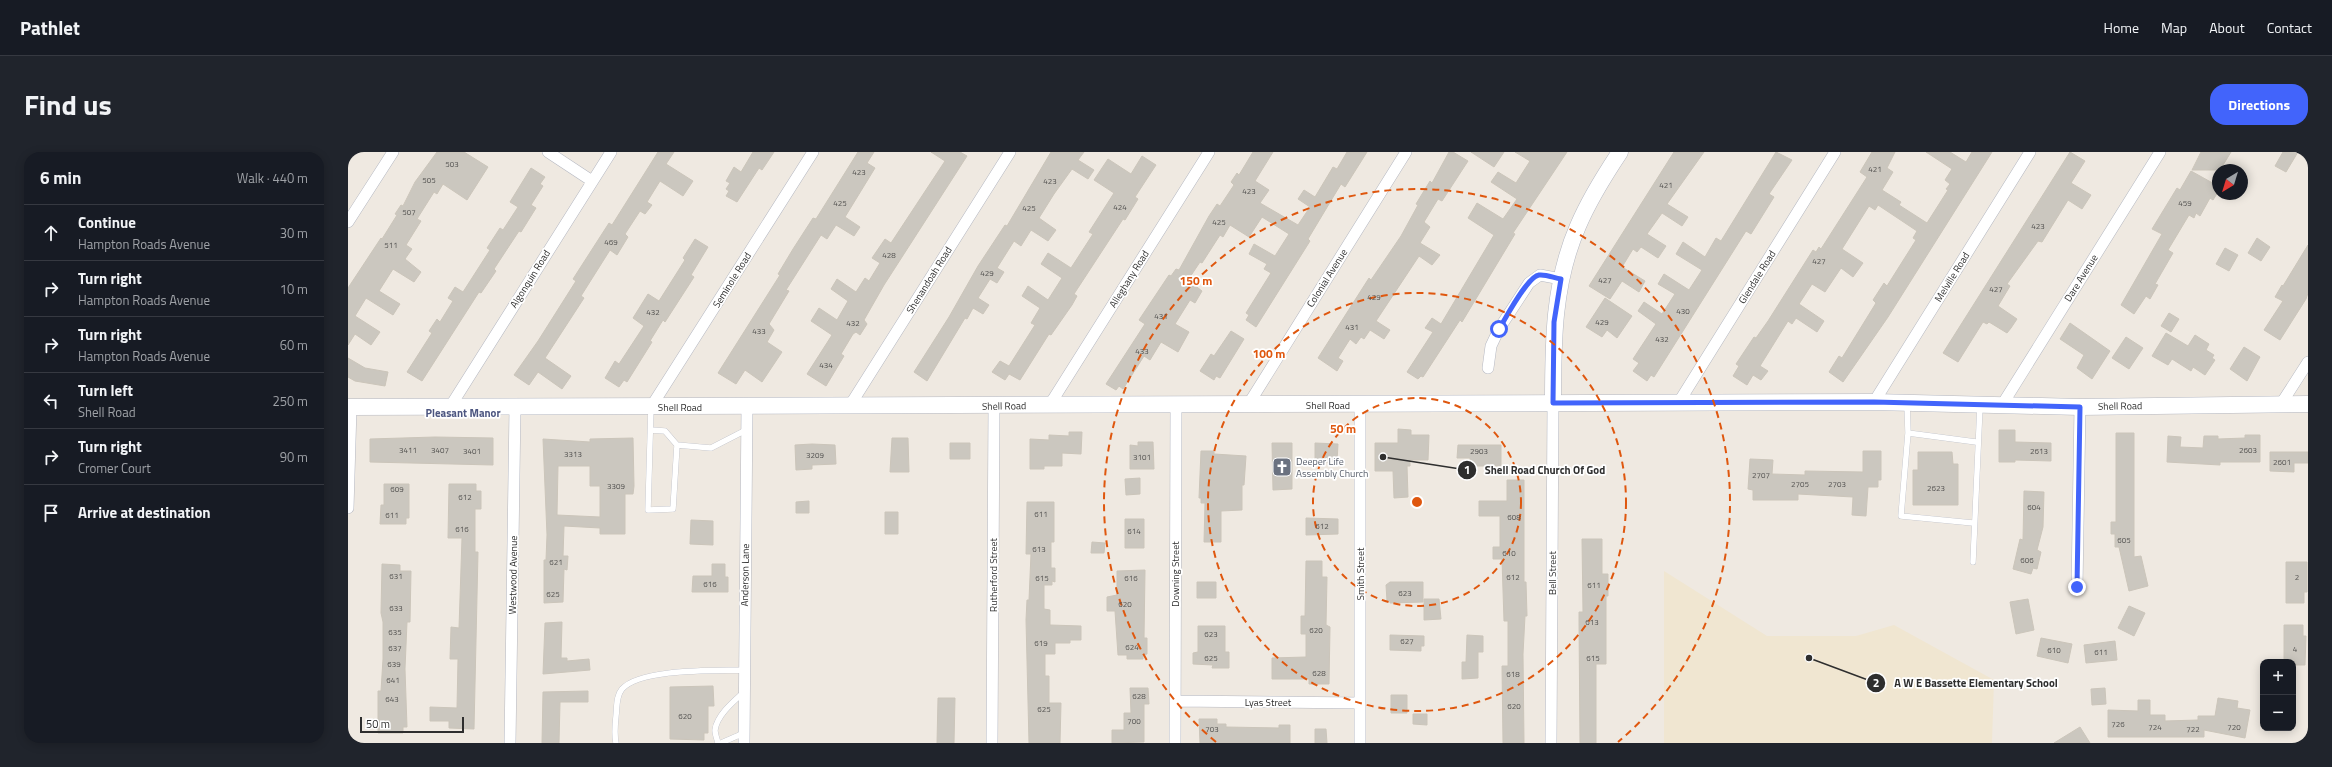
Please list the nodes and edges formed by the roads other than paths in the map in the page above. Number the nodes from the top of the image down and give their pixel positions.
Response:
1 (392, 152) edge
2 (548, 152) edge
3 (611, 152) edge
4 (813, 152) edge
5 (1010, 152) edge
6 (1209, 152) edge
7 (1406, 152) edge
8 (1620, 152) edge
9 (1835, 152) edge
10 (2030, 152) edge
11 (2160, 152) edge
12 (592, 181) junction
13 (348, 222) edge
14 (1561, 279) junction
15 (2308, 362) edge
16 (1488, 368) dead end
17 (1679, 402) junction
18 (1874, 402) junction
19 (1553, 403) junction
20 (1907, 403) junction
21 (1980, 404) junction
22 (2281, 404) junction
23 (2308, 404) edge
24 (1248, 405) junction
25 (1360, 405) junction
26 (2002, 405) junction
27 (1049, 406) junction
28 (1176, 406) junction
29 (450, 407) junction
30 (652, 407) junction
31 (747, 407) junction
32 (849, 407) junction
33 (994, 407) junction
34 (2080, 407) junction
35 (350, 408) edge
36 (515, 408) junction
37 (651, 430) junction
38 (746, 430) junction
39 (1908, 433) junction
40 (1976, 442) junction
41 (678, 445) junction
42 (348, 508) edge
43 (1973, 523) junction
44 (1973, 562) dead end
45 (2077, 587) dead end
46 (744, 670) junction
47 (744, 692) junction
48 (1175, 701) junction
49 (1360, 703) junction
50 (744, 738) edge
51 (510, 743) edge
52 (616, 743) edge
53 (718, 743) edge
54 (722, 743) edge
55 (992, 743) edge
56 (1175, 743) edge
57 (1360, 743) edge
58 (1551, 743) edge

1 - 13 street
2 - 12 street
3 - 12 street, Algonquin Road
4 - 30 street, Seminole Road
5 - 32 street, Shenandoah Road
6 - 27 street, Alleghany Road
7 - 24 street, Colonial Avenue
8 - 14 street
9 - 17 street, Glendale Road
10 - 18 street, Melville Road
11 - 26 street, Dare Avenue
12 - 29 street, Algonquin Road
14 - 16 street
14 - 19 street
15 - 22 street
17 - 18 street, Shell Road
17 - 19 street, Shell Road
18 - 20 street, Shell Road
19 - 25 street, Shell Road
19 - 58 street, Bell Street
20 - 21 street, Shell Road
20 - 39 lane
21 - 26 street, Shell Road
21 - 40 lane
22 - 23 street, Shell Road
22 - 34 street, Shell Road
24 - 25 street, Shell Road
24 - 28 street, Shell Road
25 - 49 street, Smith Street
26 - 34 street, Shell Road
27 - 28 street, Shell Road
27 - 33 street, Shell Road
28 - 48 street, Downing Street
29 - 35 street, Shell Road
29 - 36 street, Shell Road
30 - 31 street, Shell Road
30 - 36 street, Shell Road
30 - 37 lane
31 - 32 street, Shell Road
31 - 38 street, Anderson Lane
32 - 33 street, Shell Road
33 - 55 street, Rutherford Street
34 - 45 street
35 - 42 street
36 - 51 street, Westwood Avenue
37 - 41 lane
37 - 41 lane
38 - 41 lane
38 - 46 street, Anderson Lane
39 - 40 lane
39 - 43 lane
40 - 43 lane
43 - 44 lane
46 - 47 street, Anderson Lane
46 - 52 lane
47 - 50 street, Anderson Lane
47 - 53 lane
48 - 49 street, Lyas Street
48 - 56 street, Downing Street
49 - 57 street, Smith Street
50 - 54 lane

